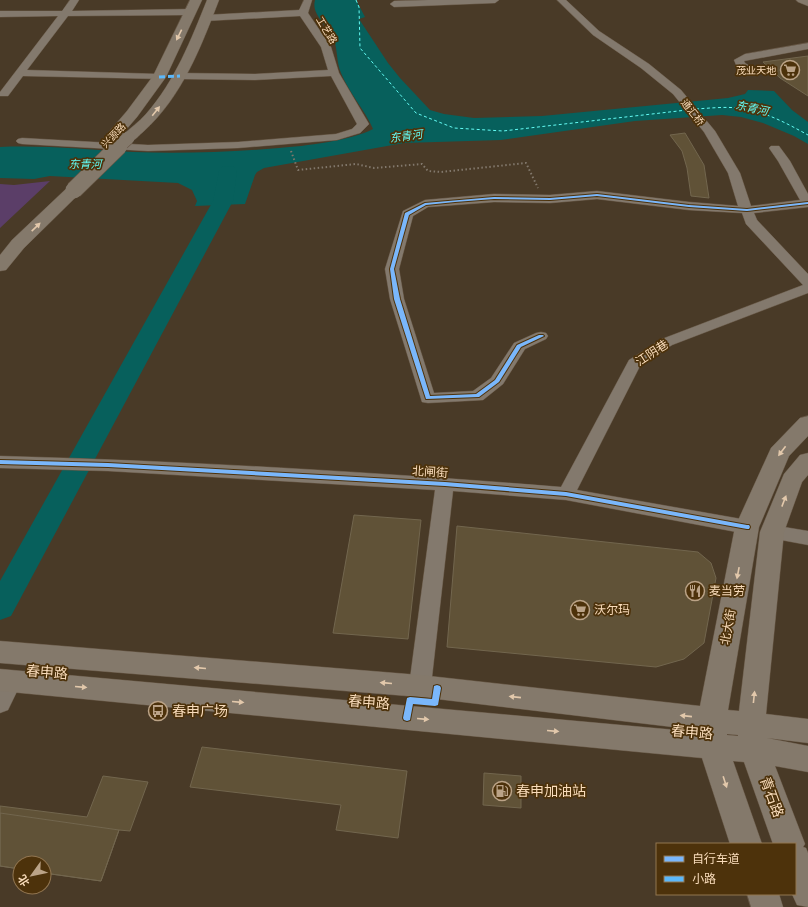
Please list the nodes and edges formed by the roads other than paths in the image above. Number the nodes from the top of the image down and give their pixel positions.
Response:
1 (75, 0) edge
2 (213, 0) edge
3 (308, 0) edge
4 (495, 0) edge
5 (561, 0) edge
6 (802, 0) edge
7 (808, 3) edge
8 (394, 4) dead end
9 (193, 6) edge
10 (303, 13) junction
11 (0, 14) edge
12 (64, 14) junction
13 (205, 18) junction
14 (808, 46) edge
15 (754, 72) dead end
16 (20, 73) junction
17 (334, 73) junction
18 (180, 76) junction
19 (159, 77) junction
20 (4, 94) dead end
21 (22, 141) dead end
22 (775, 148) dead end
23 (67, 189) junction
24 (808, 203) edge
25 (747, 210) junction
26 (0, 248) edge
27 (0, 266) edge
28 (808, 282) edge
29 (808, 288) edge
30 (541, 336) dead end
31 (808, 423) edge
32 (808, 460) edge
33 (0, 462) edge
34 (446, 484) junction
35 (566, 494) junction
36 (747, 527) junction
37 (772, 532) junction
38 (808, 538) edge
39 (1, 652) edge
40 (420, 686) junction
41 (4, 688) edge
42 (712, 719) junction
43 (808, 731) edge
44 (753, 738) junction
45 (713, 746) junction
46 (808, 758) edge
47 (746, 843) edge
48 (789, 843) edge
49 (796, 862) edge
50 (808, 894) edge
51 (763, 895) edge
52 (767, 907) edge

1 - 12 street
2 - 13 main road, 兴源路
3 - 10 street, 工艺路
4 - 8 street
5 - 25 street, 通汇桥
6 - 7 main road
9 - 12 street
9 -> 19 main road, 兴源路
10 - 13 street
10 - 17 street, 工艺路
11 - 12 street
12 - 16 street
13 - 18 main road, 兴源路
14 - 15 street
16 - 19 street
16 - 20 street
17 - 18 street
17 - 21 street, 工艺路
23 -> 18 main road, 兴源路, bridge
19 - 23 main road, 兴源路
22 - 24 street
23 - 26 main road, 兴源路
27 -> 23 main road, 兴源路
24 - 25 street
25 - 28 street, 通汇桥
25 - 30 street
29 - 35 street, 江阴巷
31 -> 36 main road, 北大街
37 -> 32 main road
33 - 34 street, 北闸街
34 - 35 street, 北闸街
34 - 40 street
35 - 36 street, 北闸街
36 -> 42 main road, 北大街
37 - 38 street
44 -> 37 main road
40 -> 39 main road, 春申路
42 -> 40 main road, 春申路
41 -> 45 main road, 春申路
42 - 44 main road, 春申路
42 - 45 main road, 北大街
43 - 44 main road, 春申路
44 - 45 main road, 春申路
44 - 46 main road, 春申路
44 - 48 main road, 青石路
45 -> 47 main road, 北大街
49 - 50 main road
51 - 52 main road

